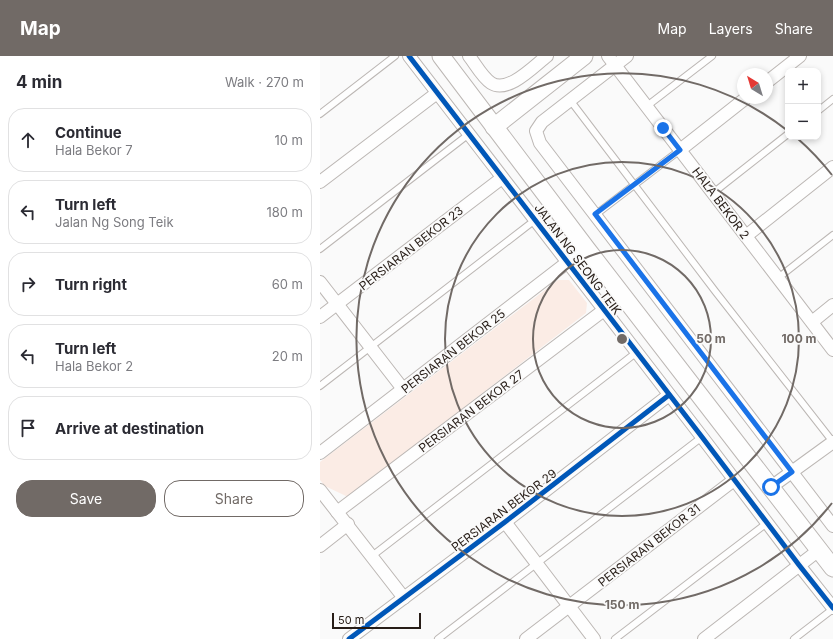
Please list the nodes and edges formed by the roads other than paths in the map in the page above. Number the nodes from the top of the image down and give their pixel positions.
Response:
1 (395, 56) edge
2 (409, 56) edge
3 (441, 56) edge
4 (469, 56) edge
5 (547, 56) edge
6 (584, 56) edge
7 (627, 56) edge
8 (712, 56) edge
9 (800, 56) edge
10 (612, 60) edge
11 (773, 77) edge
12 (437, 93) junction
13 (833, 99) edge
14 (570, 100) junction
15 (738, 104) edge
16 (647, 106) junction
17 (821, 109) edge
18 (320, 114) edge
19 (494, 127) junction
20 (469, 134) junction
21 (785, 136) edge
22 (680, 150) junction
23 (833, 167) edge
24 (502, 178) junction
25 (320, 182) edge
26 (634, 184) junction
27 (713, 193) junction
28 (595, 214) junction
29 (535, 220) junction
30 (833, 235) edge
31 (746, 236) junction
32 (586, 248) junction
33 (320, 249) edge
34 (567, 263) junction
35 (778, 278) junction
36 (320, 282) edge
37 (337, 305) junction
38 (833, 305) edge
39 (604, 310) junction
40 (320, 318) edge
41 (812, 322) junction
42 (370, 347) junction
43 (833, 350) edge
44 (637, 352) junction
45 (320, 386) edge
46 (403, 389) junction
47 (669, 395) junction
48 (702, 437) junction
49 (833, 442) edge
50 (320, 453) edge
51 (792, 472) junction
52 (734, 480) junction
53 (771, 487) junction
54 (320, 490) edge
55 (337, 512) junction
56 (505, 522) junction
57 (767, 523) junction
58 (348, 524) junction
59 (833, 526) edge
60 (320, 546) edge
61 (819, 550) junction
62 (372, 556) junction
63 (536, 564) junction
64 (799, 565) junction
65 (833, 568) edge
66 (404, 598) junction
67 (569, 606) junction
68 (833, 608) edge
69 (349, 639) edge
70 (438, 639) edge
71 (526, 639) edge
72 (594, 639) edge
73 (615, 639) edge
74 (704, 639) edge
75 (794, 639) edge

1 - 18 lane
2 - 12 street, JALAN NG SEONG TEIK
3 - 19 main road, JALAN NG SEONG TEIK
4 - 5 street
6 - 19 main road
7 - 10 street
8 - 16 lane
9 - 11 street
10 - 14 street
10 - 16 street, HALA BEKOR 2
12 - 20 street, JALAN NG SEONG TEIK
12 - 25 street
13 - 17 lane
14 - 26 lane
14 - 28 street
15 - 22 street
16 - 22 street, HALA BEKOR 2
19 - 32 main road, JALAN NG SEONG TEIK
20 - 24 street, JALAN NG SEONG TEIK
20 - 33 lane
21 - 27 lane
22 - 26 lane
22 - 27 street, HALA BEKOR 2
23 - 31 street
24 - 29 street, JALAN NG SEONG TEIK
24 - 37 street, PERSIARAN BEKOR 23
26 - 28 lane
26 - 49 lane
27 - 31 street, HALA BEKOR 2
28 - 51 street
29 - 34 street, JALAN NG SEONG TEIK
29 - 42 lane
30 - 35 lane
31 - 35 street, HALA BEKOR 2
32 - 34 street, PERSIARAN BEKOR 25
32 - 53 main road, JALAN NG SEONG TEIK
34 - 39 street, JALAN NG SEONG TEIK
34 - 46 street, PERSIARAN BEKOR 25
35 - 41 street, HALA BEKOR 2
36 - 37 street
37 - 40 street, PERSIARAN BEKOR 23
37 - 42 street
38 - 41 street
39 - 44 street, JALAN NG SEONG TEIK
39 - 55 street, PERSIARAN BEKOR 27
41 - 43 street, HALA BEKOR 2
42 - 45 lane
42 - 46 street
44 - 47 street, JALAN NG SEONG TEIK
44 - 62 lane
46 - 50 street, PERSIARAN BEKOR 25
47 - 48 street, JALAN NG SEONG TEIK
47 - 56 street, PERSIARAN BEKOR 29
48 - 52 street, JALAN NG SEONG TEIK
48 - 63 lane
49 - 51 street
51 - 53 street
51 - 59 street
52 - 57 street, JALAN NG SEONG TEIK
52 - 67 street, PERSIARAN BEKOR 31
53 - 61 main road, JALAN NG SEONG TEIK
54 - 55 street
55 - 58 street
56 - 63 street
56 - 66 street, PERSIARAN BEKOR 29
57 - 64 street, JALAN NG SEONG TEIK
57 - 73 lane
58 - 60 street
58 - 62 street
61 - 64 street
61 - 65 main road, JALAN NG SEONG TEIK
62 - 66 street
63 - 67 street
63 - 70 lane
64 - 68 street, JALAN NG SEONG TEIK
64 - 74 street
66 - 69 street, PERSIARAN BEKOR 29
67 - 71 street, PERSIARAN BEKOR 31
67 - 72 street
68 - 75 lane

